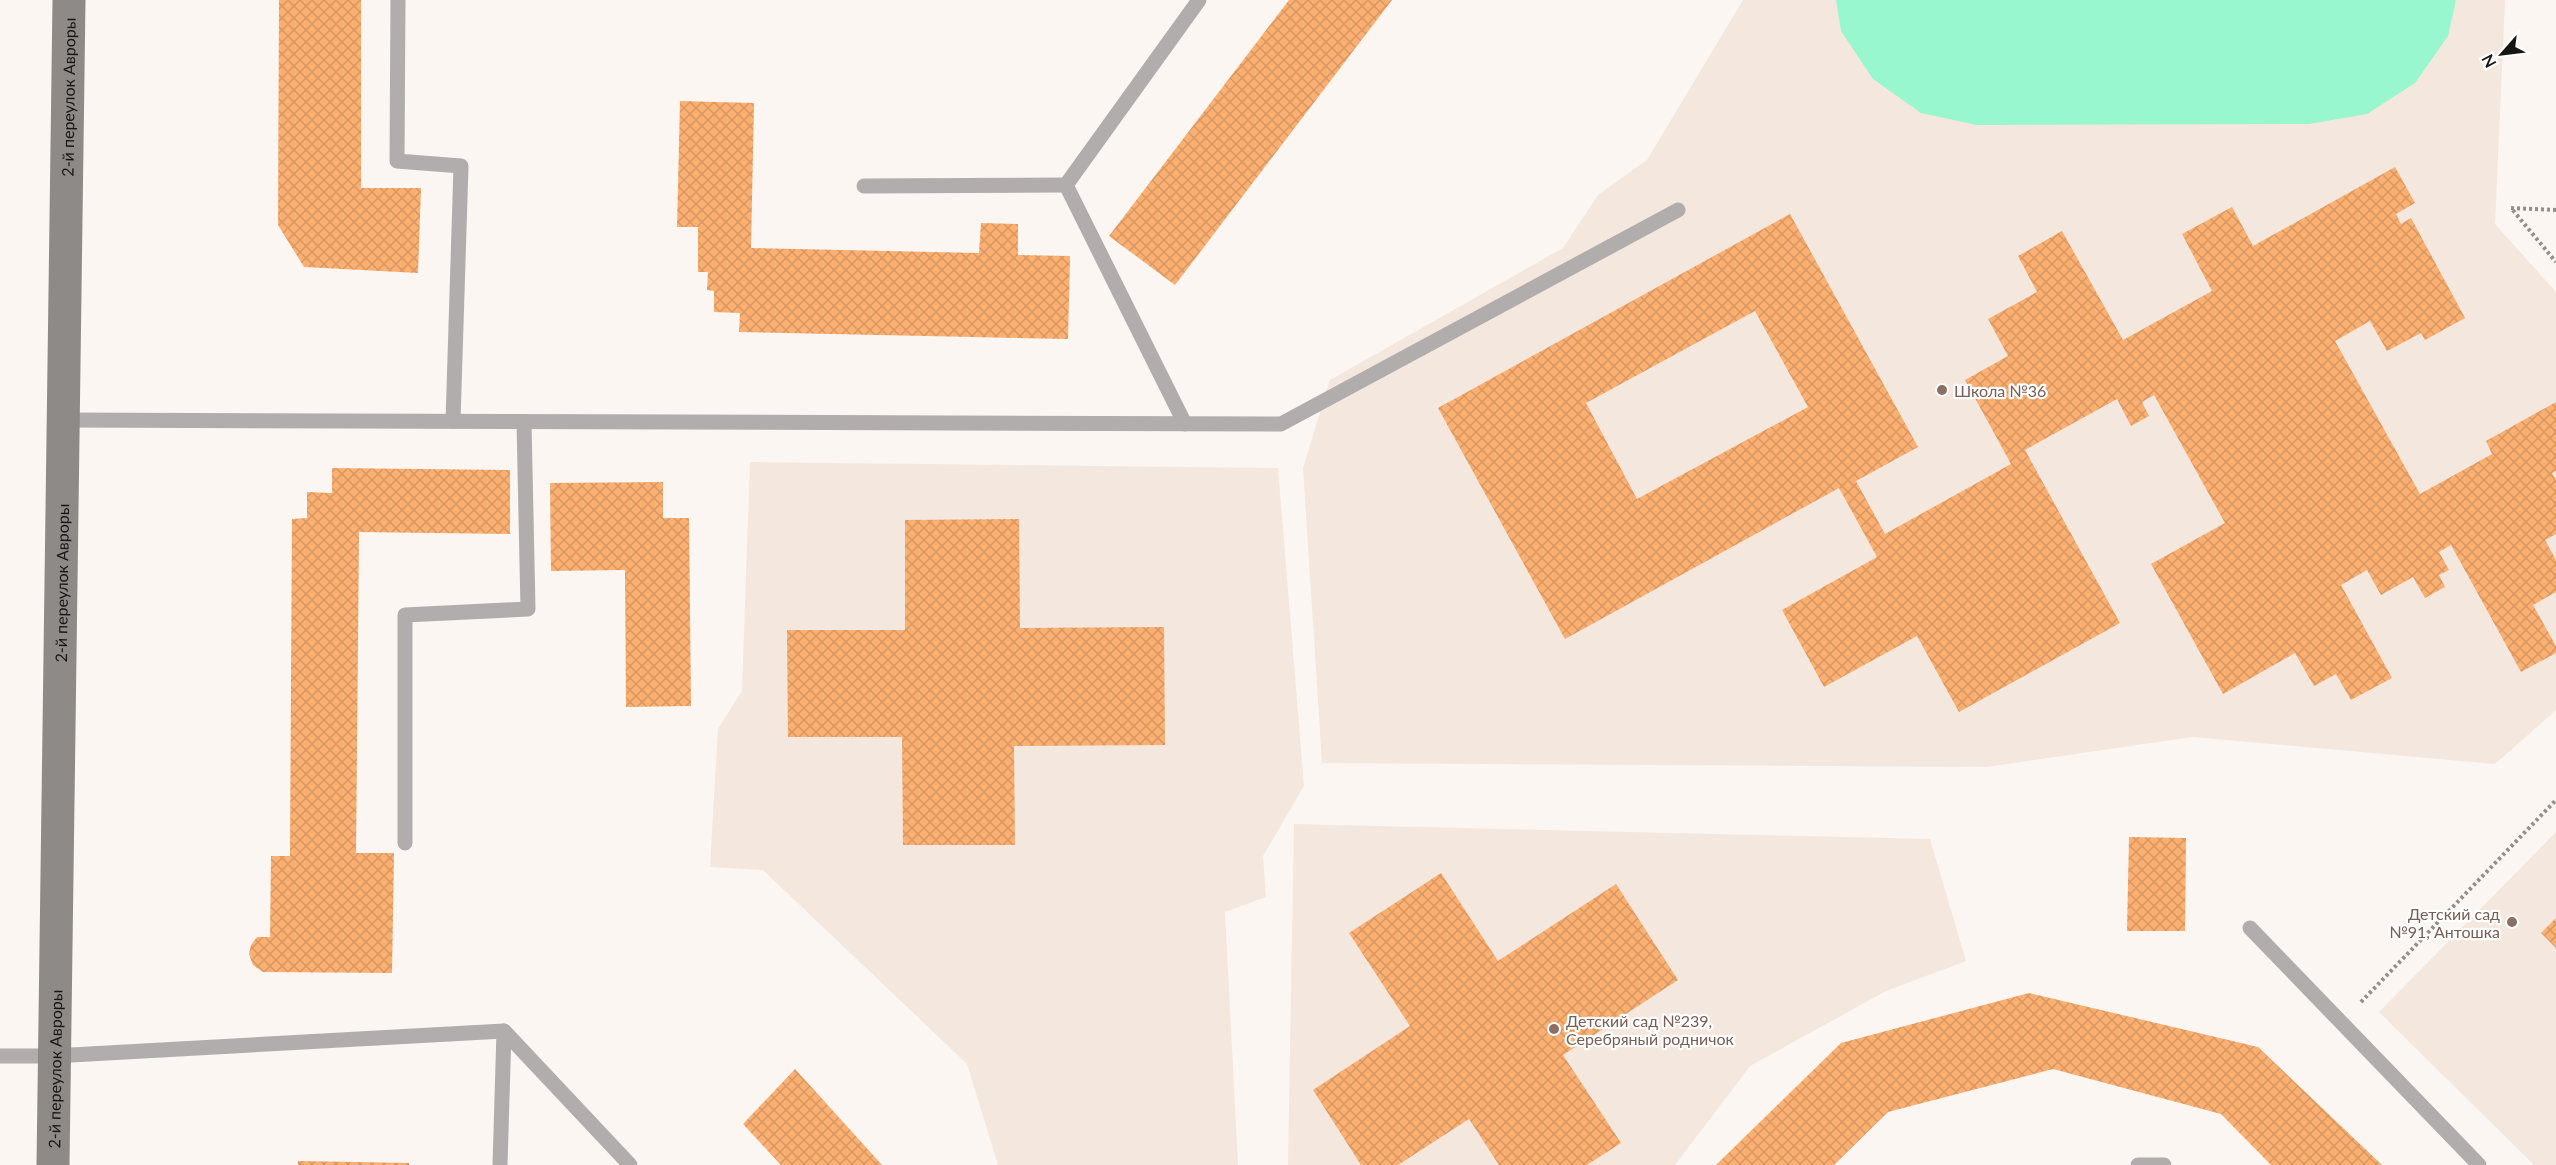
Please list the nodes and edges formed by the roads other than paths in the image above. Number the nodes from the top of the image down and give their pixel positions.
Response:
1 (69, 0) edge
2 (398, 0) edge
3 (1199, 0) edge
4 (864, 186) dead end
5 (1066, 186) junction
6 (1678, 210) dead end
7 (62, 420) junction
8 (453, 422) junction
9 (524, 422) junction
10 (1185, 424) junction
11 (405, 843) dead end
12 (2250, 928) dead end
13 (504, 1031) junction
14 (0, 1056) edge
15 (53, 1056) junction
16 (53, 1165) edge
17 (500, 1165) edge
18 (630, 1165) edge
19 (2138, 1165) edge
20 (2164, 1165) edge
21 (2479, 1165) edge

1 - 7 street, 2-й переулок Авроры
2 - 8 lane
3 - 5 lane
4 - 5 lane
5 - 10 lane
6 - 10 lane
7 - 8 lane
7 - 15 street, 2-й переулок Авроры
8 - 9 lane
9 - 10 lane
9 - 11 lane
12 - 21 lane
13 - 15 lane
13 - 17 lane
13 - 18 lane
14 - 15 lane
15 - 16 street, 2-й переулок Авроры
19 - 20 lane

